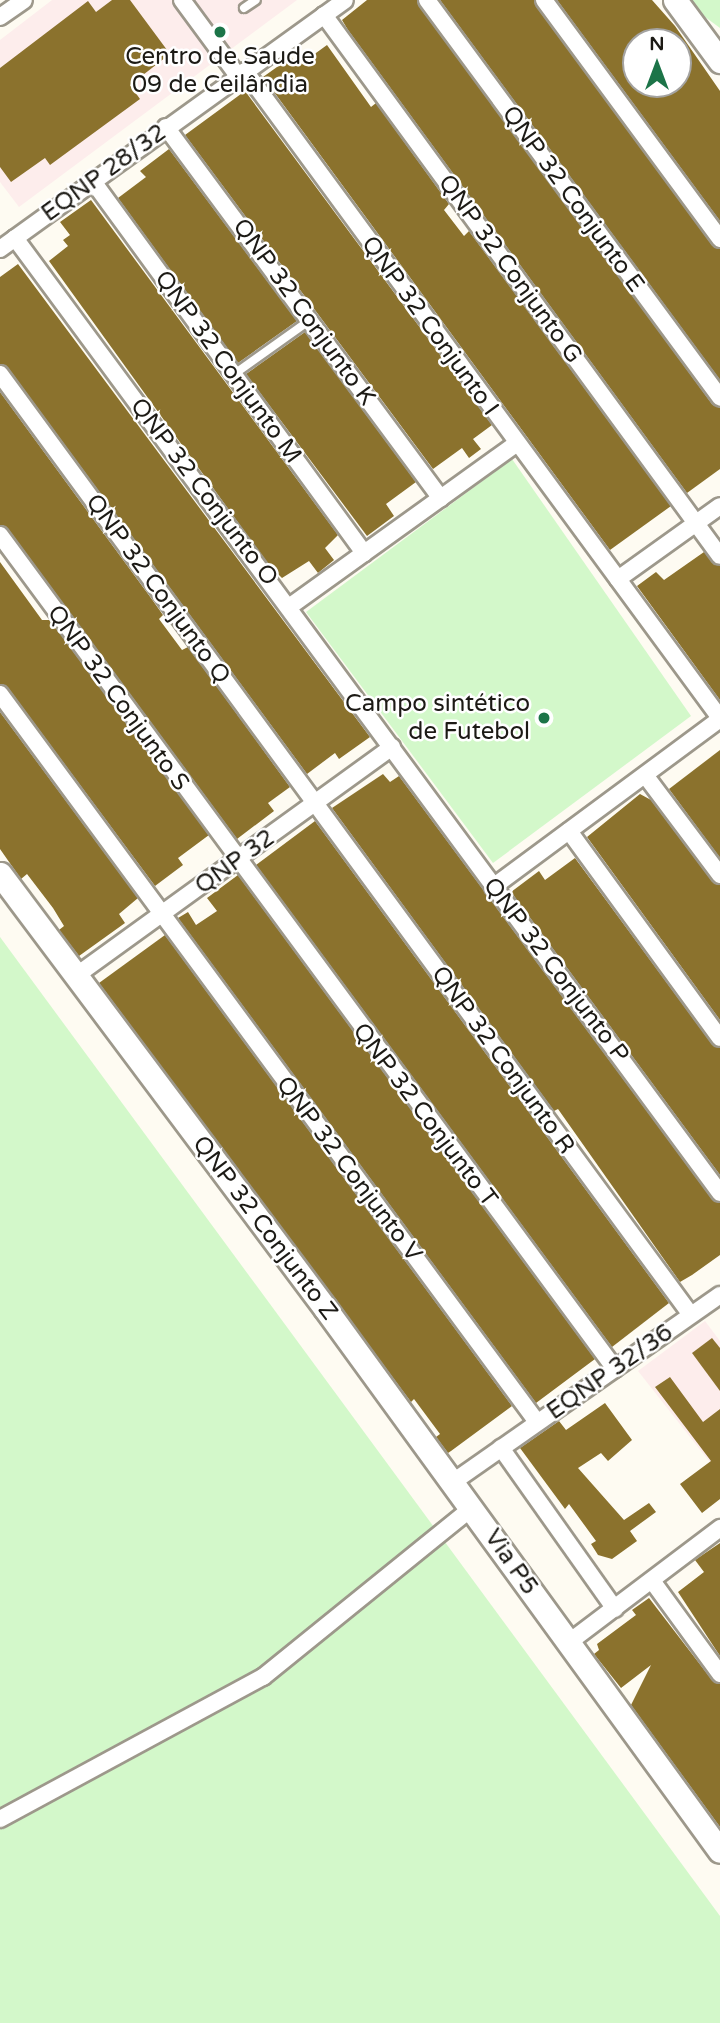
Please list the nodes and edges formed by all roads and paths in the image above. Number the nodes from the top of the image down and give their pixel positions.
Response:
1 (24, 0) edge
2 (182, 0) edge
3 (256, 0) edge
4 (345, 0) edge
5 (427, 0) edge
6 (544, 0) edge
7 (675, 0) edge
8 (244, 8) dead end
9 (324, 15) junction
10 (0, 17) edge
11 (720, 61) edge
12 (242, 74) junction
13 (166, 127) junction
14 (92, 180) junction
15 (15, 238) junction
16 (720, 239) edge
17 (0, 249) edge
18 (310, 320) junction
19 (0, 374) edge
20 (233, 375) junction
21 (720, 398) edge
22 (517, 443) junction
23 (441, 498) junction
24 (720, 506) edge
25 (696, 524) junction
26 (0, 535) edge
27 (364, 553) junction
28 (720, 556) edge
29 (618, 579) junction
30 (289, 607) junction
31 (0, 694) edge
32 (720, 718) edge
33 (392, 747) junction
34 (645, 775) junction
35 (315, 804) junction
36 (569, 831) junction
37 (236, 861) junction
38 (0, 874) edge
39 (720, 875) edge
40 (493, 887) junction
41 (162, 915) junction
42 (77, 975) junction
43 (720, 1038) edge
44 (720, 1193) edge
45 (720, 1295) edge
46 (691, 1315) junction
47 (615, 1369) junction
48 (537, 1422) junction
49 (501, 1448) junction
50 (453, 1482) junction
51 (472, 1508) junction
52 (720, 1528) edge
53 (653, 1582) junction
54 (615, 1609) junction
55 (568, 1643) junction
56 (720, 1674) edge
57 (0, 1819) edge
58 (720, 1851) edge

1 - 10 street
2 - 12 street, QNP 32 Conjunto I
3 - 8 lane
4 - 9 street, EQNP 28/32
5 - 21 street, QNP 32 Conjunto E
6 - 16 street
7 - 11 street
9 - 12 street, EQNP 28/32
9 - 25 street, QNP 32 Conjunto G
12 - 13 street, EQNP 28/32
12 - 22 street, QNP 32 Conjunto I
13 - 14 street, EQNP 28/32
13 - 18 street, QNP 32 Conjunto K
14 - 15 street, EQNP 28/32
14 - 20 street, QNP 32 Conjunto M
15 - 17 street, EQNP 28/32
15 - 30 street, QNP 32 Conjunto O
18 - 20 lane
18 - 23 street, QNP 32 Conjunto K
19 - 35 street, QNP 32 Conjunto Q
20 - 27 street, QNP 32 Conjunto M
22 - 23 street
22 - 29 street, QNP 32 Conjunto I
23 - 27 street
24 - 25 street
25 - 28 street, QNP 32 Conjunto G
25 - 29 street
26 - 37 street, QNP 32 Conjunto S
27 - 30 street
29 - 32 street, QNP 32 Conjunto I
30 - 33 street, QNP 32 Conjunto O
31 - 41 street, QNP 32 Conjunto V
32 - 34 street
33 - 35 street, QNP 32
33 - 40 street, QNP 32 Conjunto P
34 - 36 street
34 - 39 street
35 - 37 street, QNP 32
35 - 46 street, QNP 32 Conjunto R
36 - 40 street
36 - 43 street
37 - 41 street, QNP 32
37 - 47 street, QNP 32 Conjunto T
38 - 42 street, QNP 32 Conjunto Z
40 - 44 street, QNP 32 Conjunto P
41 - 42 street, QNP 32
41 - 48 street, QNP 32 Conjunto V
42 - 50 street, QNP 32 Conjunto Z
45 - 46 street, EQNP 32/36
46 - 47 street, EQNP 32/36
47 - 48 street, EQNP 32/36
48 - 49 street, EQNP 32/36
49 - 50 street, EQNP 32/36
49 - 54 street
50 - 51 street, Via P5
51 - 55 street, Via P5
51 - 57 street
52 - 53 street
53 - 54 street
53 - 56 street
54 - 55 street
55 - 58 street, Via P5

